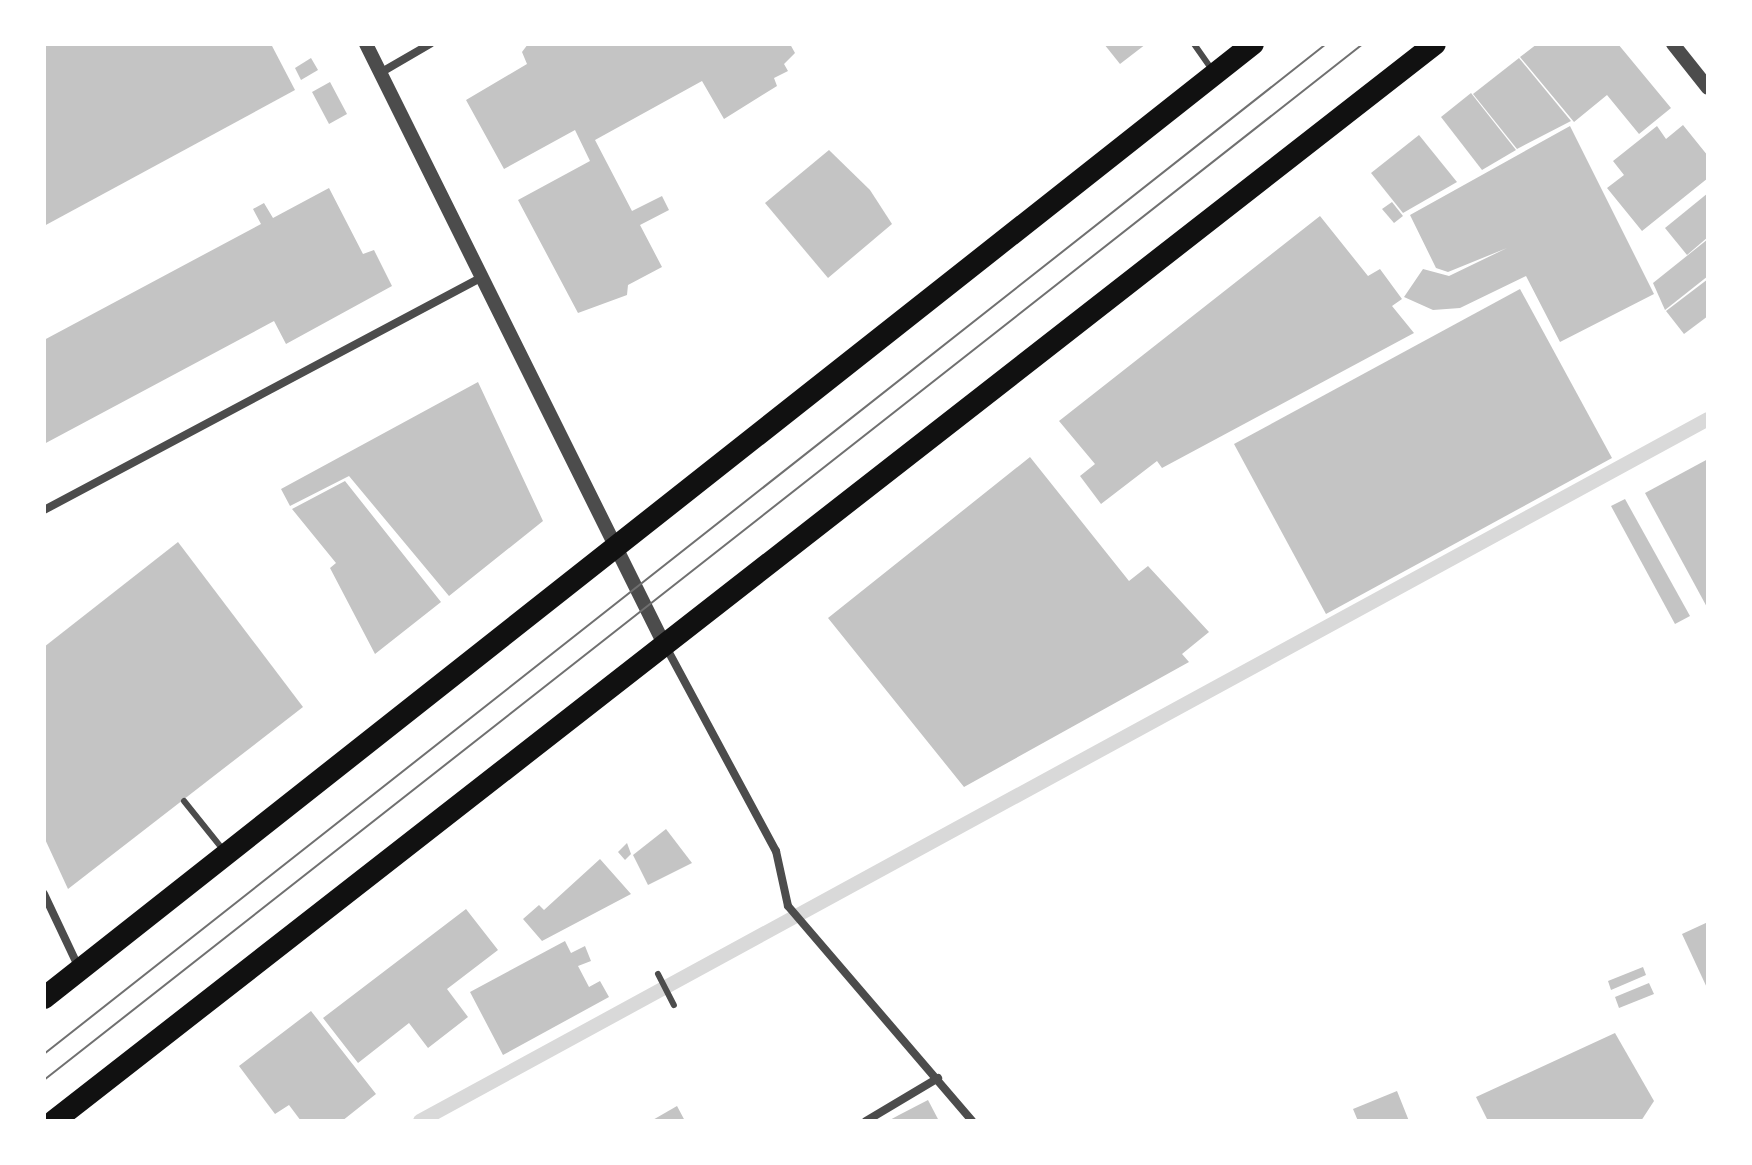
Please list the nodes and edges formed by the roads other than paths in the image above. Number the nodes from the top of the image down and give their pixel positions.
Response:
1 (366, 44) edge
2 (430, 44) edge
3 (1194, 44) edge
4 (1253, 44) edge
5 (1435, 44) edge
6 (1673, 44) edge
7 (380, 73) junction
8 (1215, 74) junction
9 (1708, 88) edge
10 (481, 278) junction
11 (44, 510) edge
12 (616, 549) junction
13 (665, 646) junction
14 (184, 801) dead end
15 (226, 854) junction
16 (44, 894) edge
17 (79, 969) junction
18 (658, 974) dead end
19 (44, 998) edge
20 (674, 1005) dead end
21 (938, 1078) junction
22 (54, 1121) edge
23 (866, 1121) edge
24 (972, 1121) edge

1 - 7 street
2 - 7 street
3 - 8 lane
4 - 8 highway
5 - 13 highway
6 - 9 street
7 - 10 street
8 - 12 highway
10 - 11 street
10 - 12 street
12 - 13 street
12 - 15 highway
13 - 21 street
13 - 22 highway
14 - 15 lane
15 - 17 highway
16 - 17 street
17 - 19 highway
18 - 20 lane
21 - 23 street
21 - 24 street

